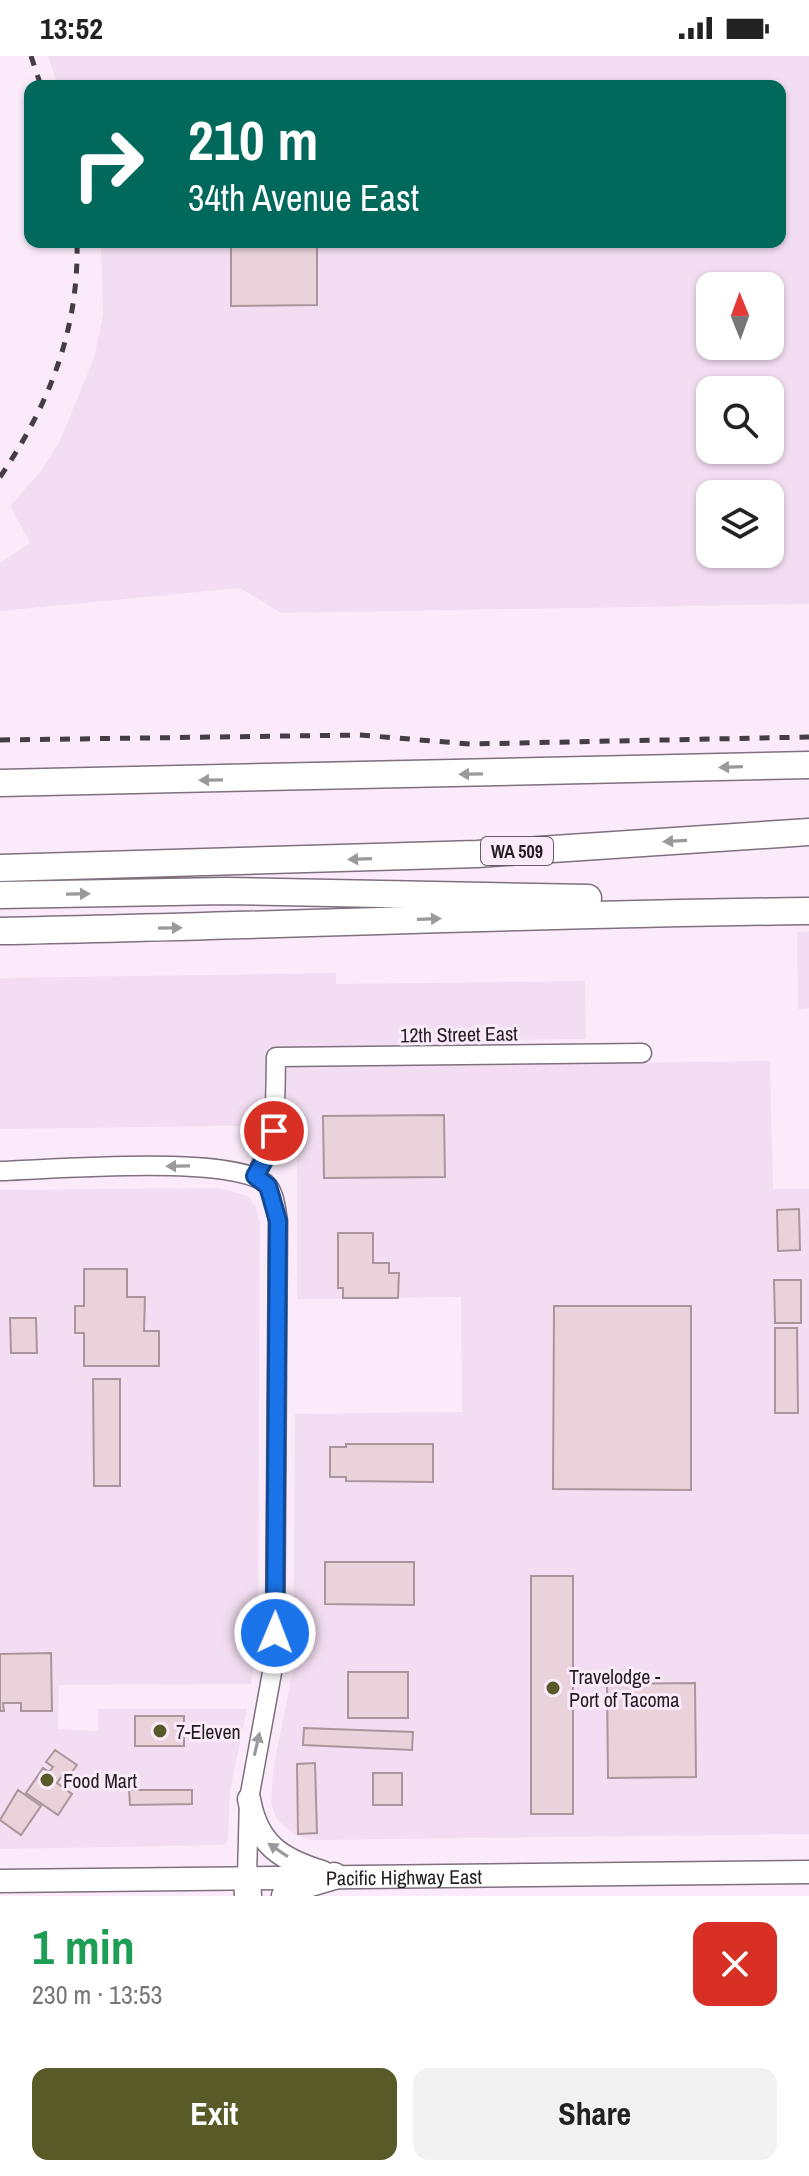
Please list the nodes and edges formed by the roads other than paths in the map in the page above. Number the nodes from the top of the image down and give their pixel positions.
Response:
1 (809, 765) edge
2 (5, 783) edge
3 (809, 832) edge
4 (0, 868) edge
5 (0, 895) edge
6 (809, 904) edge
7 (809, 911) edge
8 (0, 931) edge
9 (642, 1053) dead end
10 (0, 1171) edge
11 (255, 1176) junction
12 (249, 1799) junction
13 (809, 1872) edge
14 (334, 1876) junction
15 (0, 1881) edge
16 (248, 1887) edge
17 (285, 1896) edge

1 -> 2 highway
3 -> 4 highway, WA 509
5 -> 6 highway
8 -> 7 highway
9 - 11 street, 12th Street East
11 -> 10 street
12 -> 11 street
14 -> 12 main road
12 - 16 street
13 - 14 main road, Pacific Highway East
14 - 16 main road, Pacific Highway East
14 - 17 highway
15 - 16 main road, Pacific Highway East

